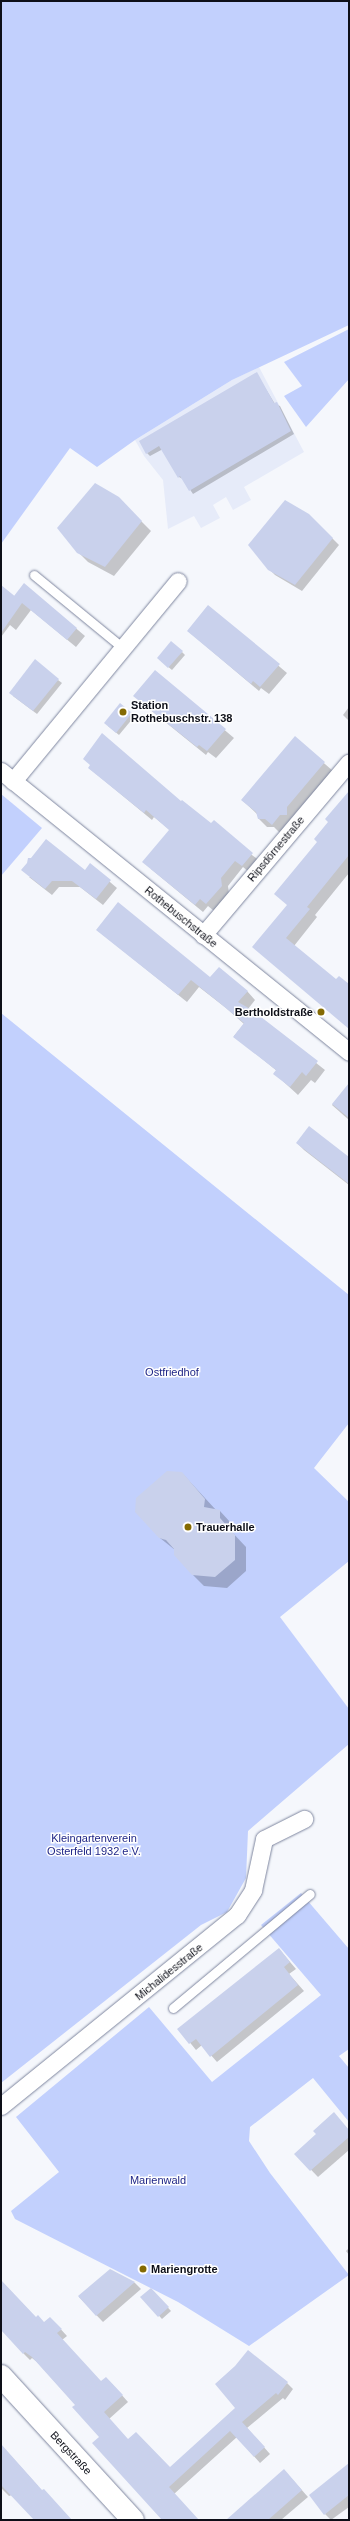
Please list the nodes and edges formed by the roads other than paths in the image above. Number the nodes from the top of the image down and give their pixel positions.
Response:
1 (34, 575) dead end
2 (178, 581) dead end
3 (123, 648) junction
4 (349, 762) edge
5 (7, 776) edge
6 (203, 935) junction
7 (349, 1052) edge
8 (304, 1819) dead end
9 (310, 1894) dead end
10 (173, 2008) dead end
11 (1, 2106) edge
12 (4, 2385) edge
13 (133, 2520) edge

1 - 3 lane
2 - 3 street, Rothebuschstraße
3 - 5 street, Rothebuschstraße
4 - 6 street, Ripsdörnestraße
5 - 6 street, Rothebuschstraße
6 - 7 street, Rothebuschstraße
8 - 11 street, Michalidesstraße
9 - 10 lane
12 - 13 street, Bergstraße

